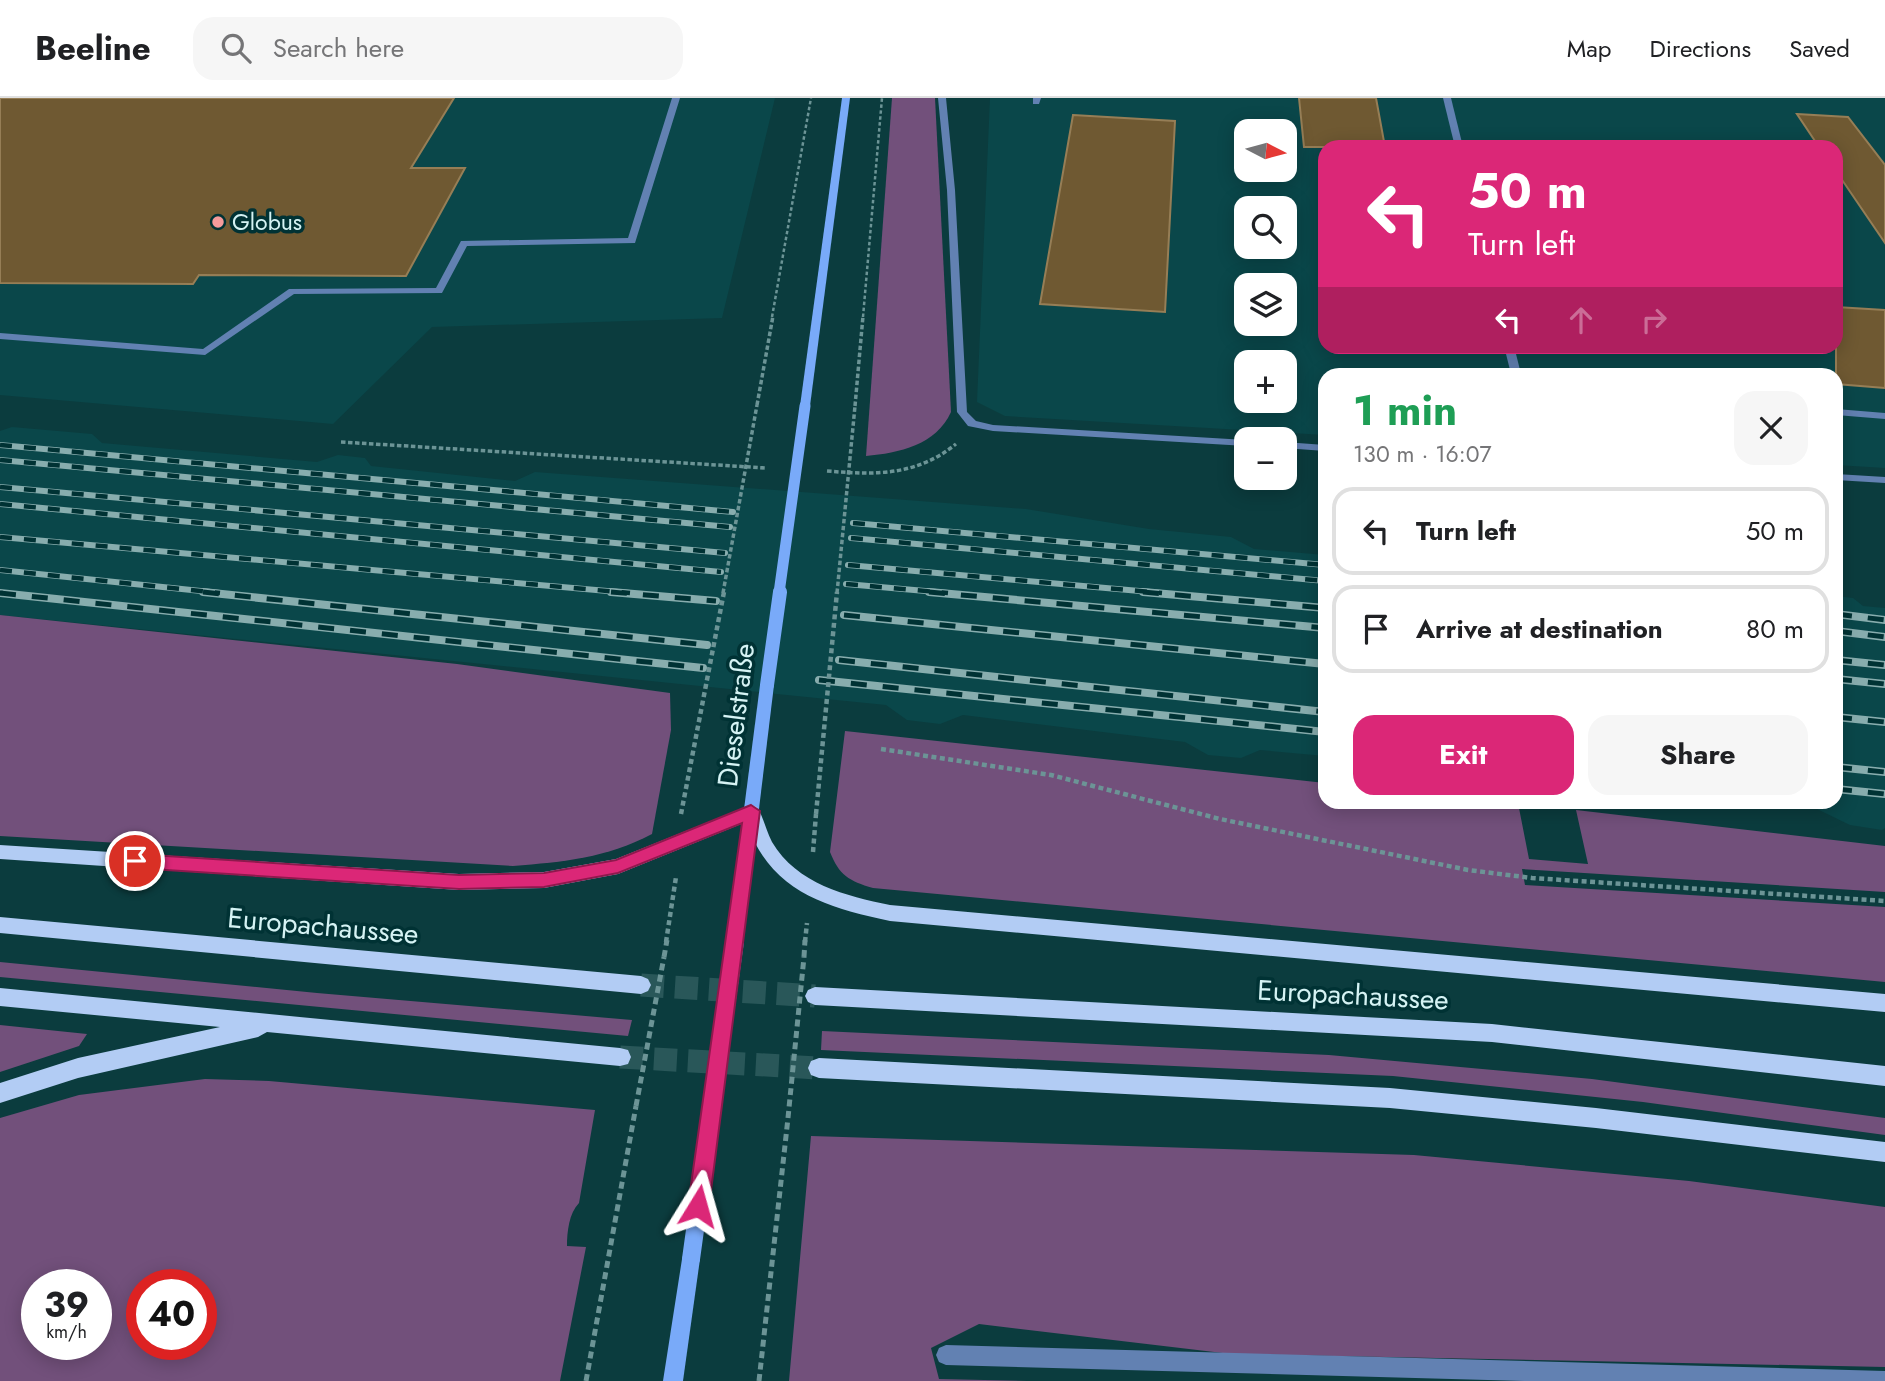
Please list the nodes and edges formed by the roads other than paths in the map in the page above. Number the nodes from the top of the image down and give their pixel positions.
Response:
1 (676, 98) edge
2 (846, 98) edge
3 (942, 98) edge
4 (1447, 98) edge
5 (1457, 140) edge
6 (0, 336) edge
7 (1843, 413) edge
8 (1885, 416) edge
9 (1234, 442) edge
10 (1297, 446) edge
11 (1318, 447) edge
12 (1843, 477) edge
13 (1885, 480) edge
14 (751, 811) junction
15 (0, 852) edge
16 (0, 925) edge
17 (641, 985) tunnel mouth
18 (815, 996) tunnel mouth
19 (0, 997) edge
20 (1885, 1003) edge
21 (275, 1024) junction
22 (620, 1057) tunnel mouth
23 (819, 1068) tunnel mouth
24 (1885, 1076) edge
25 (0, 1093) edge
26 (1885, 1152) edge
27 (946, 1354) dead end
28 (673, 1381) edge
29 (1885, 1381) edge

1 - 6 lane
2 - 14 street, Dieselstraße, bridge
3 - 9 lane
4 - 5 lane
7 - 8 lane
10 - 11 lane
12 - 13 lane
14 - 15 main road
14 - 20 main road
14 - 28 street, Dieselstraße, bridge
16 - 17 main road, Europachaussee
18 - 24 main road, Europachaussee
19 - 21 main road
21 - 22 main road
21 - 25 main road
23 - 26 main road
27 - 29 lane

